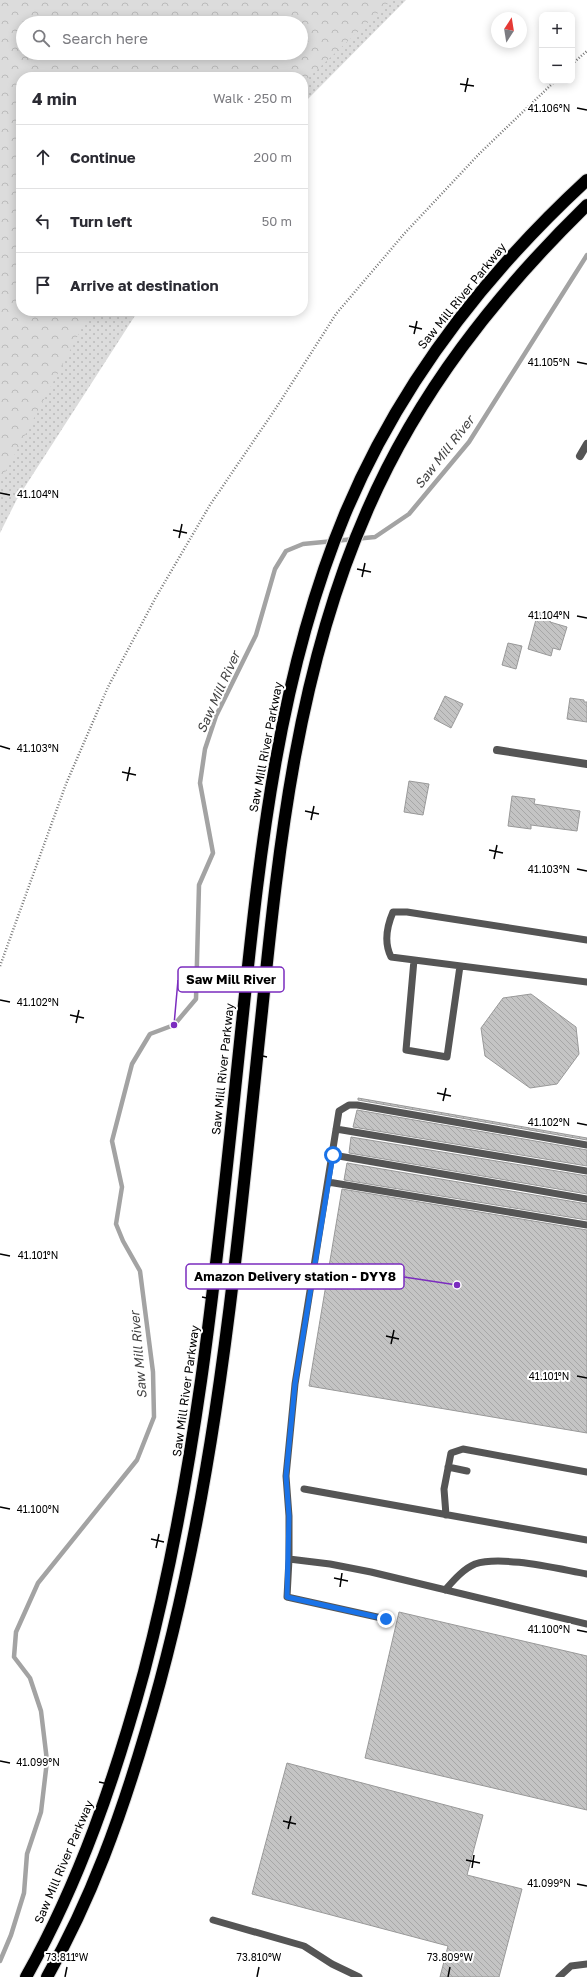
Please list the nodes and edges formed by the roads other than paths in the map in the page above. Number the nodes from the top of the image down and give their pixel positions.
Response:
1 (587, 180) edge
2 (587, 205) edge
3 (587, 444) edge
4 (580, 456) dead end
5 (497, 750) dead end
6 (587, 764) edge
7 (587, 940) edge
8 (414, 960) junction
9 (460, 966) junction
10 (587, 982) edge
11 (336, 1129) junction
12 (587, 1145) edge
13 (333, 1155) junction
14 (587, 1171) edge
15 (328, 1182) junction
16 (587, 1198) edge
17 (587, 1225) edge
18 (448, 1467) junction
19 (467, 1471) dead end
20 (587, 1472) edge
21 (304, 1489) dead end
22 (446, 1515) junction
23 (587, 1540) edge
24 (289, 1559) junction
25 (587, 1574) edge
26 (445, 1590) junction
27 (386, 1619) dead end
28 (587, 1624) edge
29 (214, 1920) dead end
30 (587, 1964) edge
31 (26, 1977) edge
32 (47, 1977) edge
33 (358, 1977) edge
34 (559, 1977) edge

1 - 31 highway, Saw Mill River Parkway
2 - 32 highway
3 - 4 street
5 - 6 street
7 - 8 lane
8 - 9 lane
8 - 9 lane
9 - 10 lane
11 - 12 lane
11 - 13 lane
11 - 14 lane
13 - 15 lane
13 - 16 lane
15 - 17 lane
15 - 24 lane
18 - 19 lane
18 - 20 lane
18 - 22 lane
21 - 22 lane
22 - 23 lane
24 - 26 lane
24 - 27 lane
25 - 26 lane
26 - 28 lane
29 - 33 lane
30 - 34 lane

